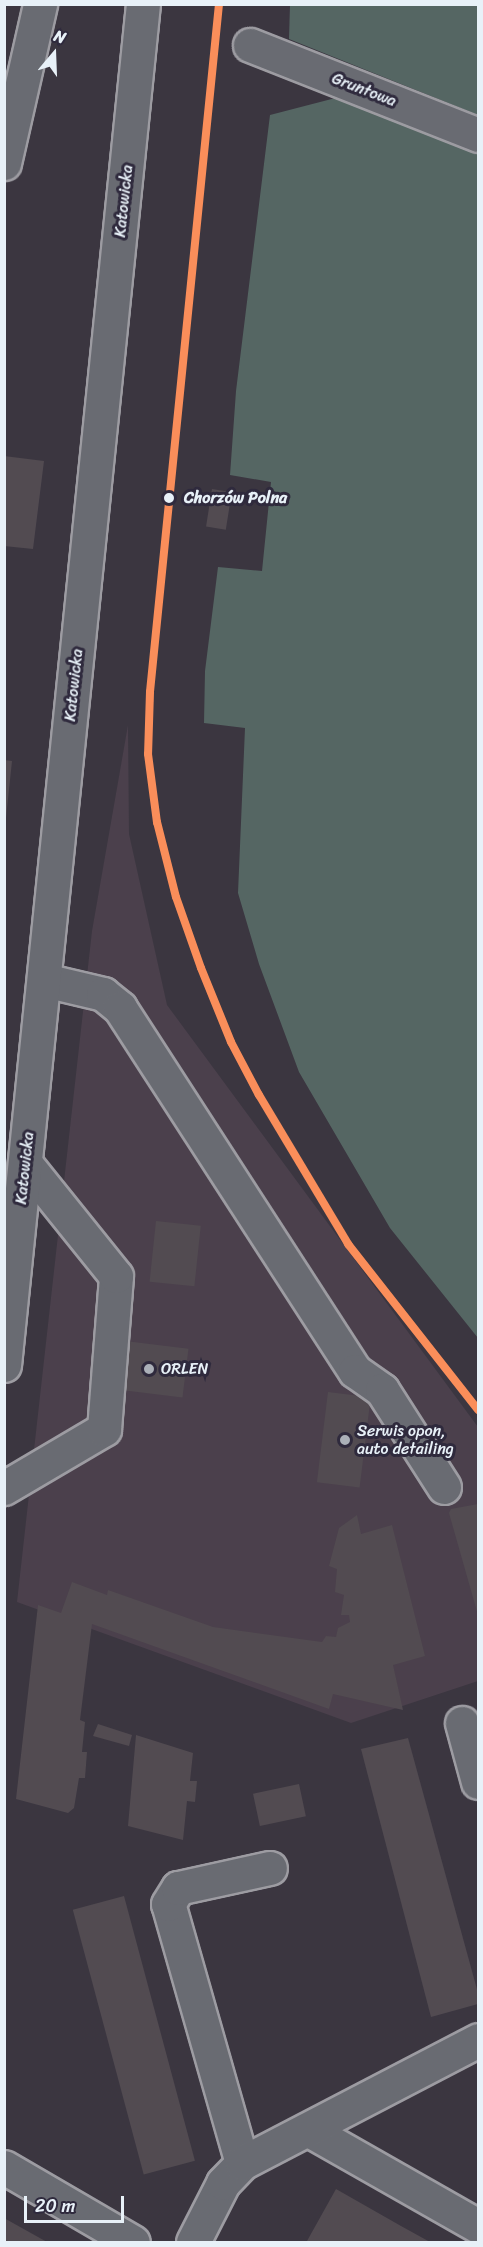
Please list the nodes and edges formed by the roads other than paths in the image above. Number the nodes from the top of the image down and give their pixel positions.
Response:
1 (40, 4) edge
2 (143, 4) edge
3 (250, 45) dead end
4 (478, 135) edge
5 (4, 163) edge
6 (44, 980) junction
7 (26, 1163) junction
8 (4, 1365) edge
9 (444, 1487) dead end
10 (4, 1488) edge
11 (462, 1724) dead end
12 (478, 1782) edge
13 (270, 1868) dead end
14 (478, 2040) edge
15 (309, 2130) junction
16 (242, 2163) junction
17 (4, 2167) edge
18 (478, 2226) edge
19 (133, 2242) edge
20 (193, 2242) edge

1 - 5 street
2 - 6 street, Katowicka
3 - 4 street, Gruntowa
6 - 7 street, Katowicka
6 - 9 street
7 - 8 street, Katowicka
7 - 10 street
11 - 12 street
13 - 16 street
14 - 15 street
15 - 16 street
15 - 18 street
16 - 20 street
17 - 19 street

